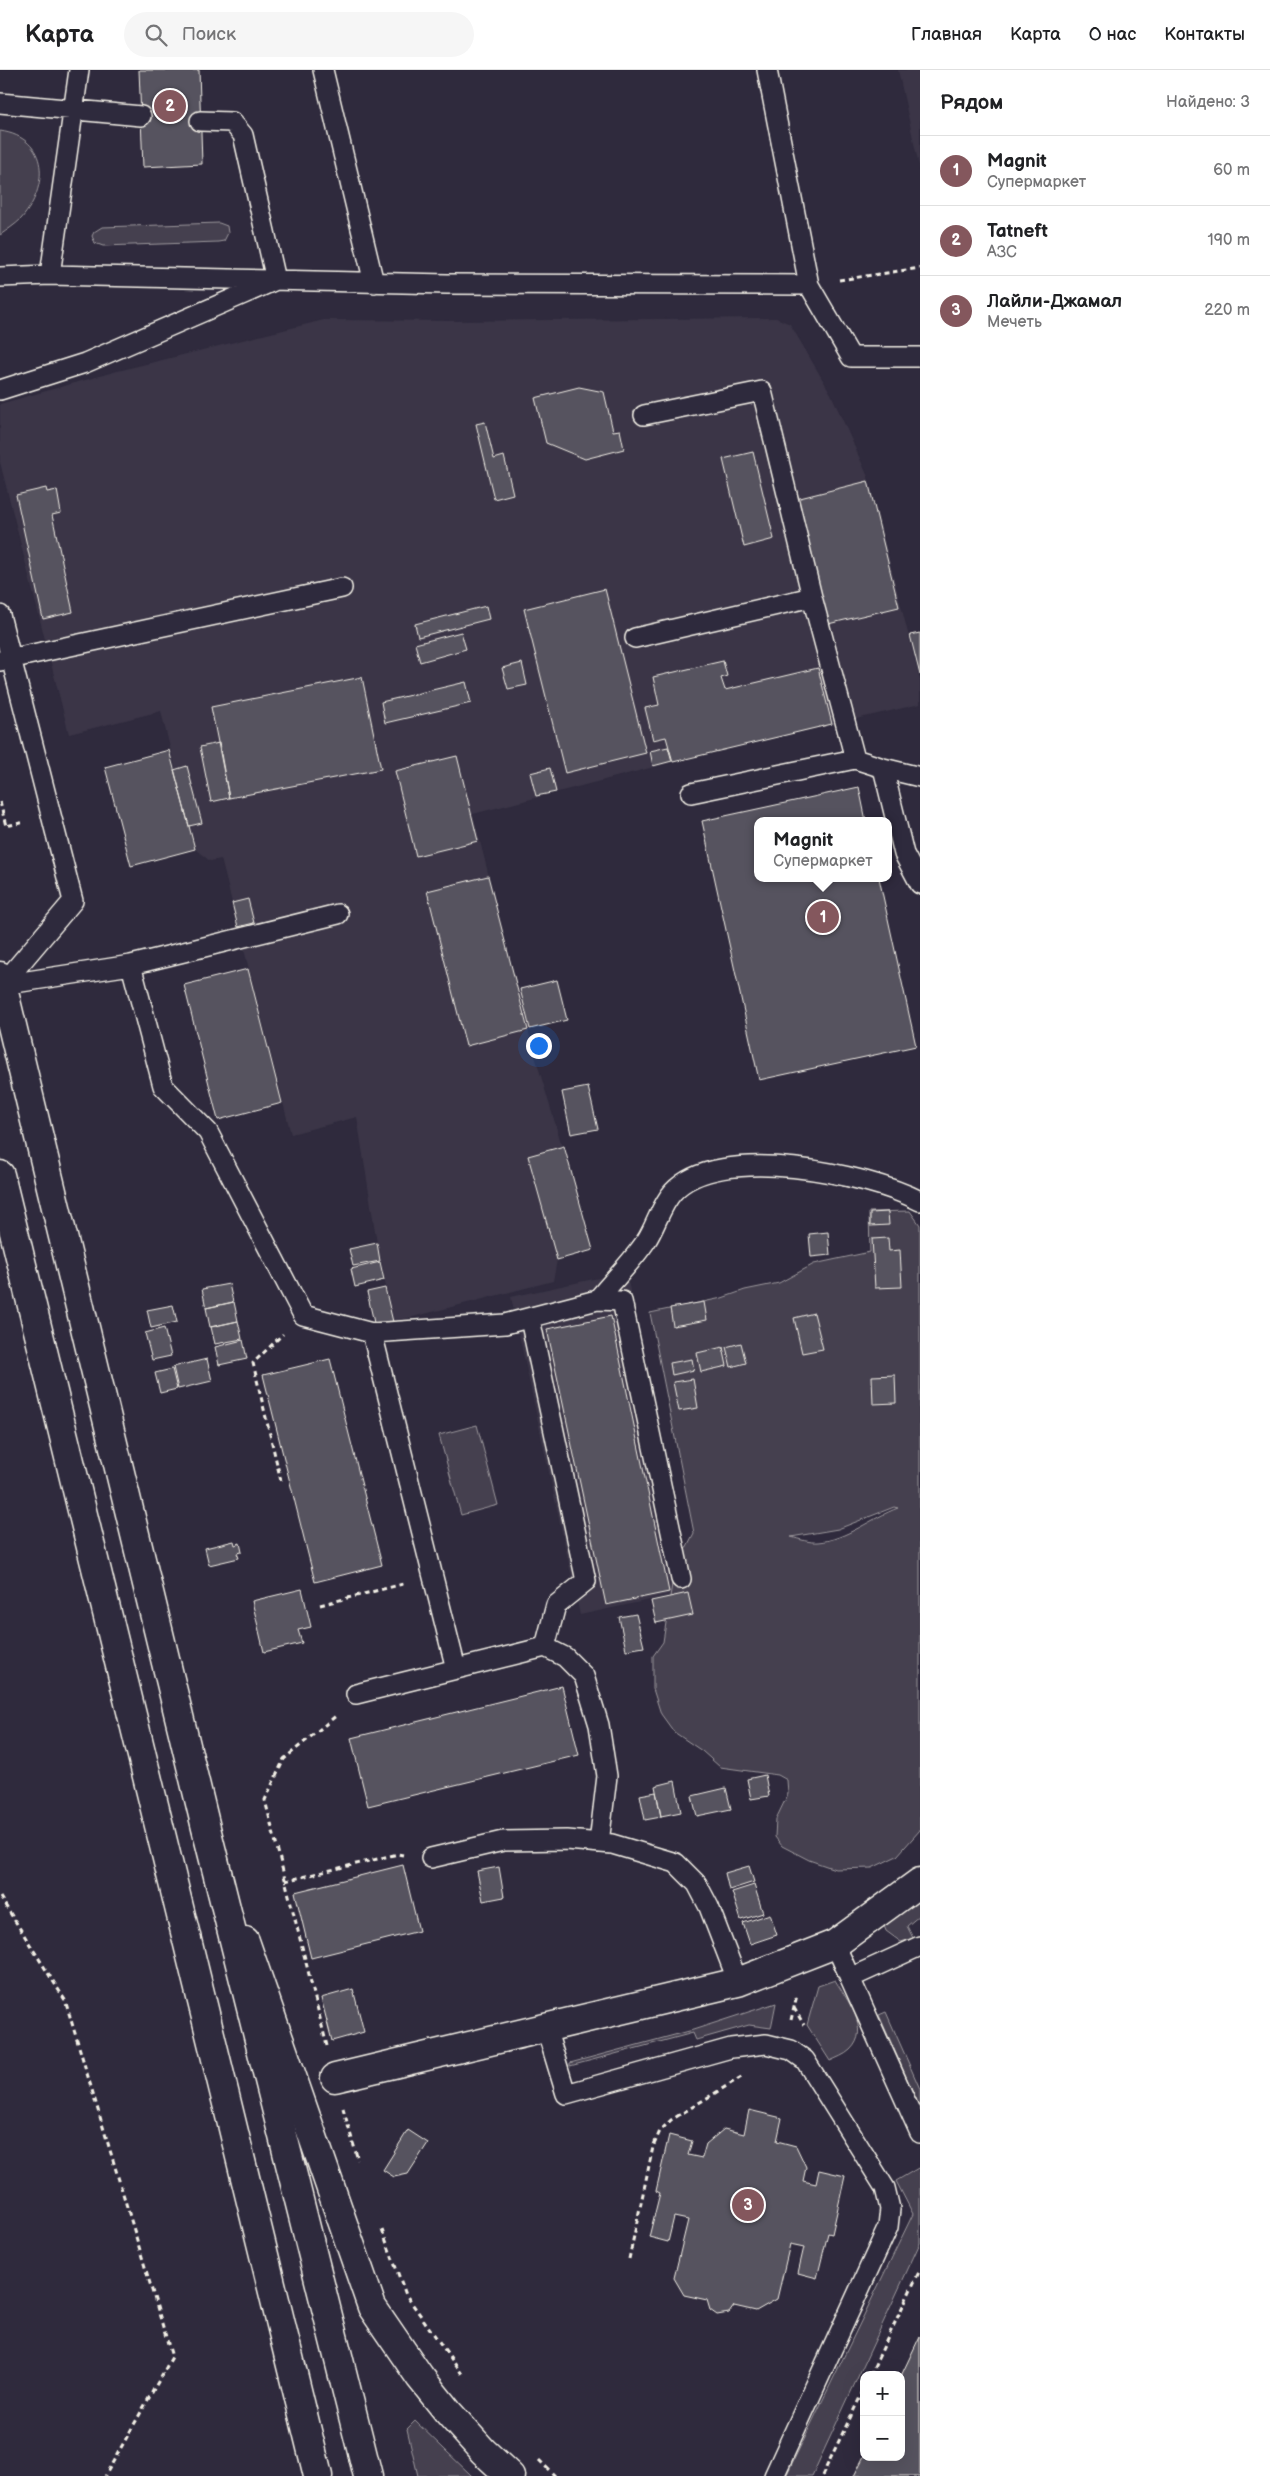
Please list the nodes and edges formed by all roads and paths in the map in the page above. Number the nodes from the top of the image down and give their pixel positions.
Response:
1 (79, 70) edge
2 (323, 70) edge
3 (767, 70) edge
4 (0, 103) edge
5 (73, 111) junction
6 (141, 116) dead end
7 (200, 121) dead end
8 (920, 268) edge
9 (50, 275) junction
10 (0, 277) edge
11 (276, 280) junction
12 (374, 283) junction
13 (808, 285) junction
14 (920, 357) edge
15 (0, 390) edge
16 (644, 415) dead end
17 (342, 588) dead end
18 (812, 597) junction
19 (0, 615) edge
20 (635, 638) dead end
21 (5, 659) edge
22 (855, 759) junction
23 (883, 768) junction
24 (920, 777) edge
25 (691, 793) dead end
26 (0, 802) edge
27 (31, 820) dead end
28 (920, 884) edge
29 (338, 914) dead end
30 (131, 965) junction
31 (1, 982) edge
32 (0, 1175) edge
33 (920, 1201) edge
34 (597, 1300) junction
35 (303, 1315) junction
36 (530, 1319) junction
37 (372, 1333) junction
38 (281, 1481) dead end
39 (433, 1576) junction
40 (681, 1580) dead end
41 (320, 1606) dead end
42 (545, 1647) junction
43 (456, 1669) junction
44 (356, 1694) joint
45 (206, 1828) junction
46 (599, 1843) junction
47 (431, 1858) joint
48 (285, 1881) junction
49 (920, 1882) edge
50 (0, 1896) edge
51 (836, 1944) junction
52 (920, 1946) edge
53 (850, 1978) junction
54 (738, 1982) junction
55 (546, 2028) junction
56 (744, 2076) dead end
57 (335, 2078) junction
58 (920, 2133) edge
59 (360, 2169) dead end
60 (380, 2223) dead end
61 (629, 2259) dead end
62 (920, 2270) edge
63 (872, 2371) edge
64 (466, 2380) dead end
65 (860, 2397) edge
66 (535, 2456) dead end
67 (106, 2476) edge
68 (318, 2476) edge
69 (368, 2476) edge
70 (510, 2476) edge
71 (555, 2476) edge
72 (774, 2476) edge
73 (822, 2476) edge

1 - 5 lane
2 - 12 lane
3 - 13 lane
4 - 5 lane
5 - 6 lane
5 - 9 lane
7 - 11 lane
8 - 13 path
9 - 10 lane
9 - 11 lane
11 - 12 lane
11 - 15 lane
12 - 13 lane
13 - 14 lane
16 - 18 lane
17 - 21 lane
18 - 20 lane
18 - 22 lane
19 - 21 lane
21 - 31 lane
22 - 23 lane
22 - 25 lane
23 - 24 lane
23 - 28 lane
26 - 27 path
29 - 30 lane
30 - 31 lane
30 - 35 lane
31 - 45 main road
32 - 68 main road
33 - 34 lane
34 - 36 lane
34 - 40 lane
35 - 37 lane
35 - 38 path
36 - 37 lane
36 - 42 lane
37 - 39 lane
39 - 41 path
39 - 43 lane
42 - 43 lane
42 - 46 lane
43 - 44 lane
44 - 48 path
45 - 69 main road
45 - 70 main road
46 - 47 lane
46 - 54 lane
47 - 48 path
48 - 57 path
49 - 51 main road
50 - 67 path
51 - 53 lane
51 - 54 main road
52 - 53 lane
53 - 58 lane
54 - 55 main road
55 - 57 main road
55 - 72 lane
56 - 61 path
57 - 59 path
60 - 64 path
62 - 63 path
65 - 73 path
66 - 71 path

